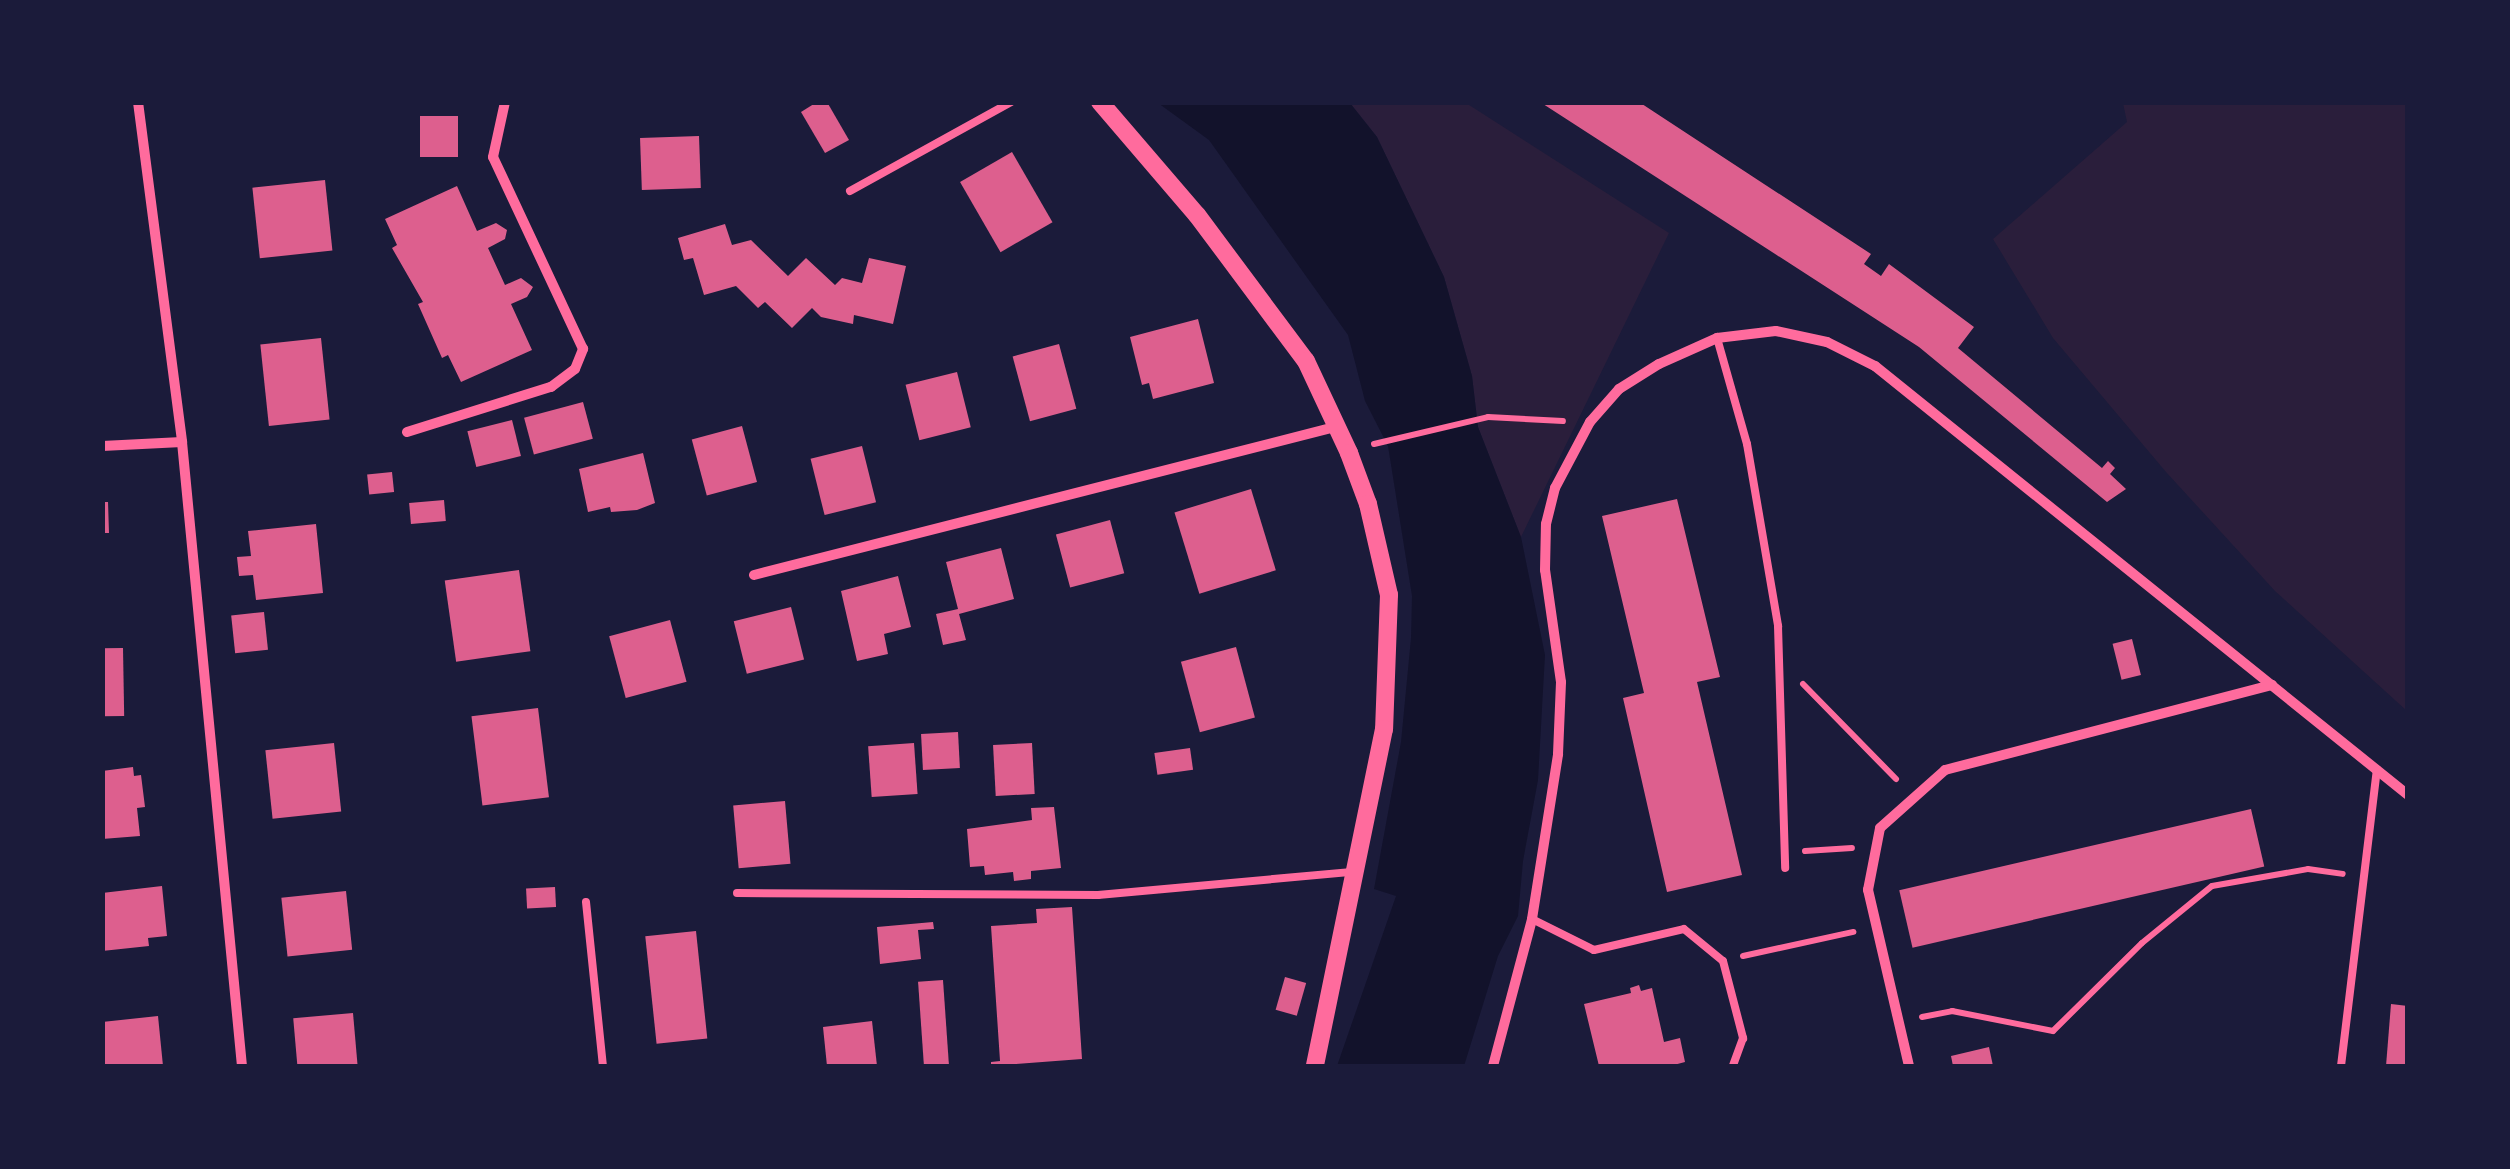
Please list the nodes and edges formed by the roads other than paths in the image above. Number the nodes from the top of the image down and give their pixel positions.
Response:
1 (138, 102) edge
2 (505, 102) edge
3 (1011, 102) edge
4 (1100, 102) edge
5 (850, 191) dead end
6 (1717, 338) junction
7 (1339, 426) junction
8 (408, 432) dead end
9 (182, 442) junction
10 (102, 446) edge
11 (754, 575) dead end
12 (2272, 685) junction
13 (2376, 769) junction
14 (2408, 795) edge
15 (1785, 868) dead end
16 (1358, 871) junction
17 (737, 893) dead end
18 (586, 902) dead end
19 (1532, 919) junction
20 (242, 1066) edge
21 (603, 1066) edge
22 (1315, 1066) edge
23 (1494, 1066) edge
24 (1733, 1066) edge
25 (1909, 1066) edge
26 (2341, 1066) edge

1 - 9 street
2 - 8 street
3 - 5 lane
4 - 7 street
6 - 12 street
6 - 15 lane
6 - 19 street
7 - 11 street
7 - 16 street
9 - 10 street
9 - 20 street
12 - 13 street
12 - 25 street
13 - 14 street
13 - 26 lane
16 - 17 lane
16 - 22 street
18 - 21 lane
19 - 23 street
19 - 24 lane

